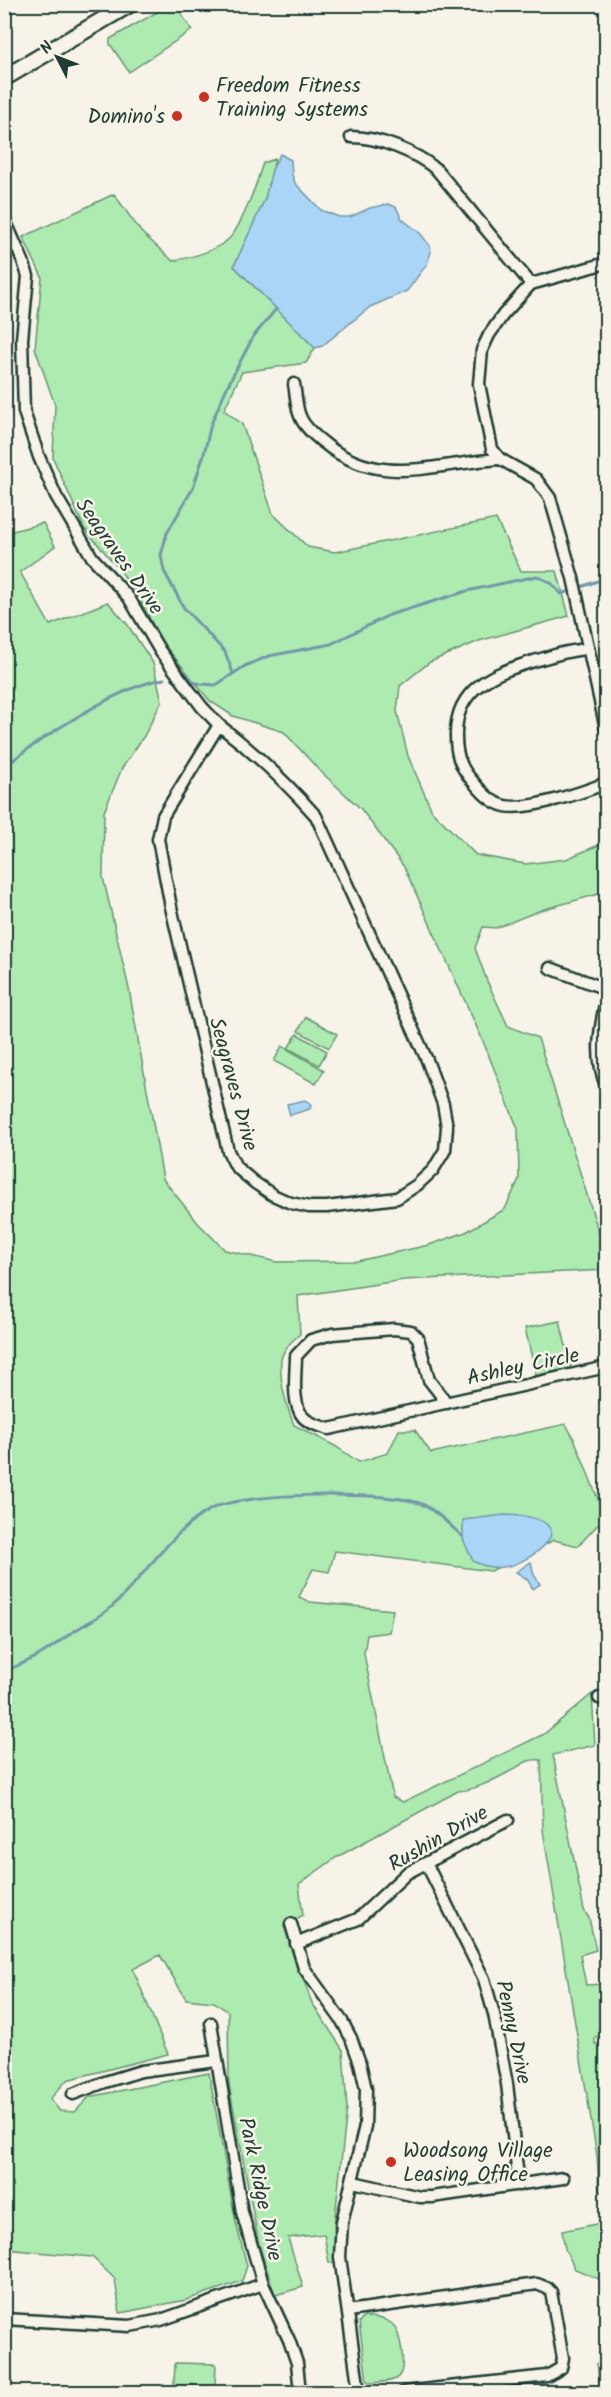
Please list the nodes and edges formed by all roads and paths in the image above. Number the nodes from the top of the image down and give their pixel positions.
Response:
1 (130, 4) edge
2 (4, 78) edge
3 (351, 137) dead end
4 (4, 218) edge
5 (606, 263) edge
6 (531, 284) junction
7 (294, 384) dead end
8 (500, 459) junction
9 (588, 650) junction
10 (219, 725) junction
11 (606, 729) edge
12 (606, 783) edge
13 (550, 968) dead end
14 (606, 989) edge
15 (606, 999) edge
16 (606, 1086) edge
17 (606, 1367) edge
18 (447, 1403) junction
19 (508, 1820) dead end
20 (426, 1863) junction
21 (291, 1924) dead end
22 (296, 1944) junction
23 (211, 2023) dead end
24 (216, 2061) junction
25 (73, 2094) dead end
26 (563, 2178) dead end
27 (352, 2182) junction
28 (519, 2185) junction
29 (263, 2284) junction
30 (348, 2311) junction
31 (4, 2319) edge
32 (300, 2392) edge
33 (359, 2392) edge
34 (404, 2392) edge

1 - 2 highway
3 - 6 street
4 - 10 street, Seagraves Drive
5 - 6 street
6 - 8 street
7 - 8 street
8 - 9 street
9 - 11 street
9 - 12 street
10 - 10 street, Seagraves Drive
13 - 14 street
15 - 16 street
17 - 18 street, Ashley Circle
18 - 18 street, Ashley Circle
19 - 20 street, Rushin Drive
20 - 22 street, Rushin Drive
20 - 28 street, Penny Drive
21 - 22 street
22 - 27 street
23 - 24 street, Park Ridge Drive
24 - 25 street
24 - 29 street, Park Ridge Drive
26 - 28 street
27 - 28 street
27 - 30 street
29 - 31 street
29 - 32 street, Park Ridge Drive
30 - 33 street
30 - 34 street

